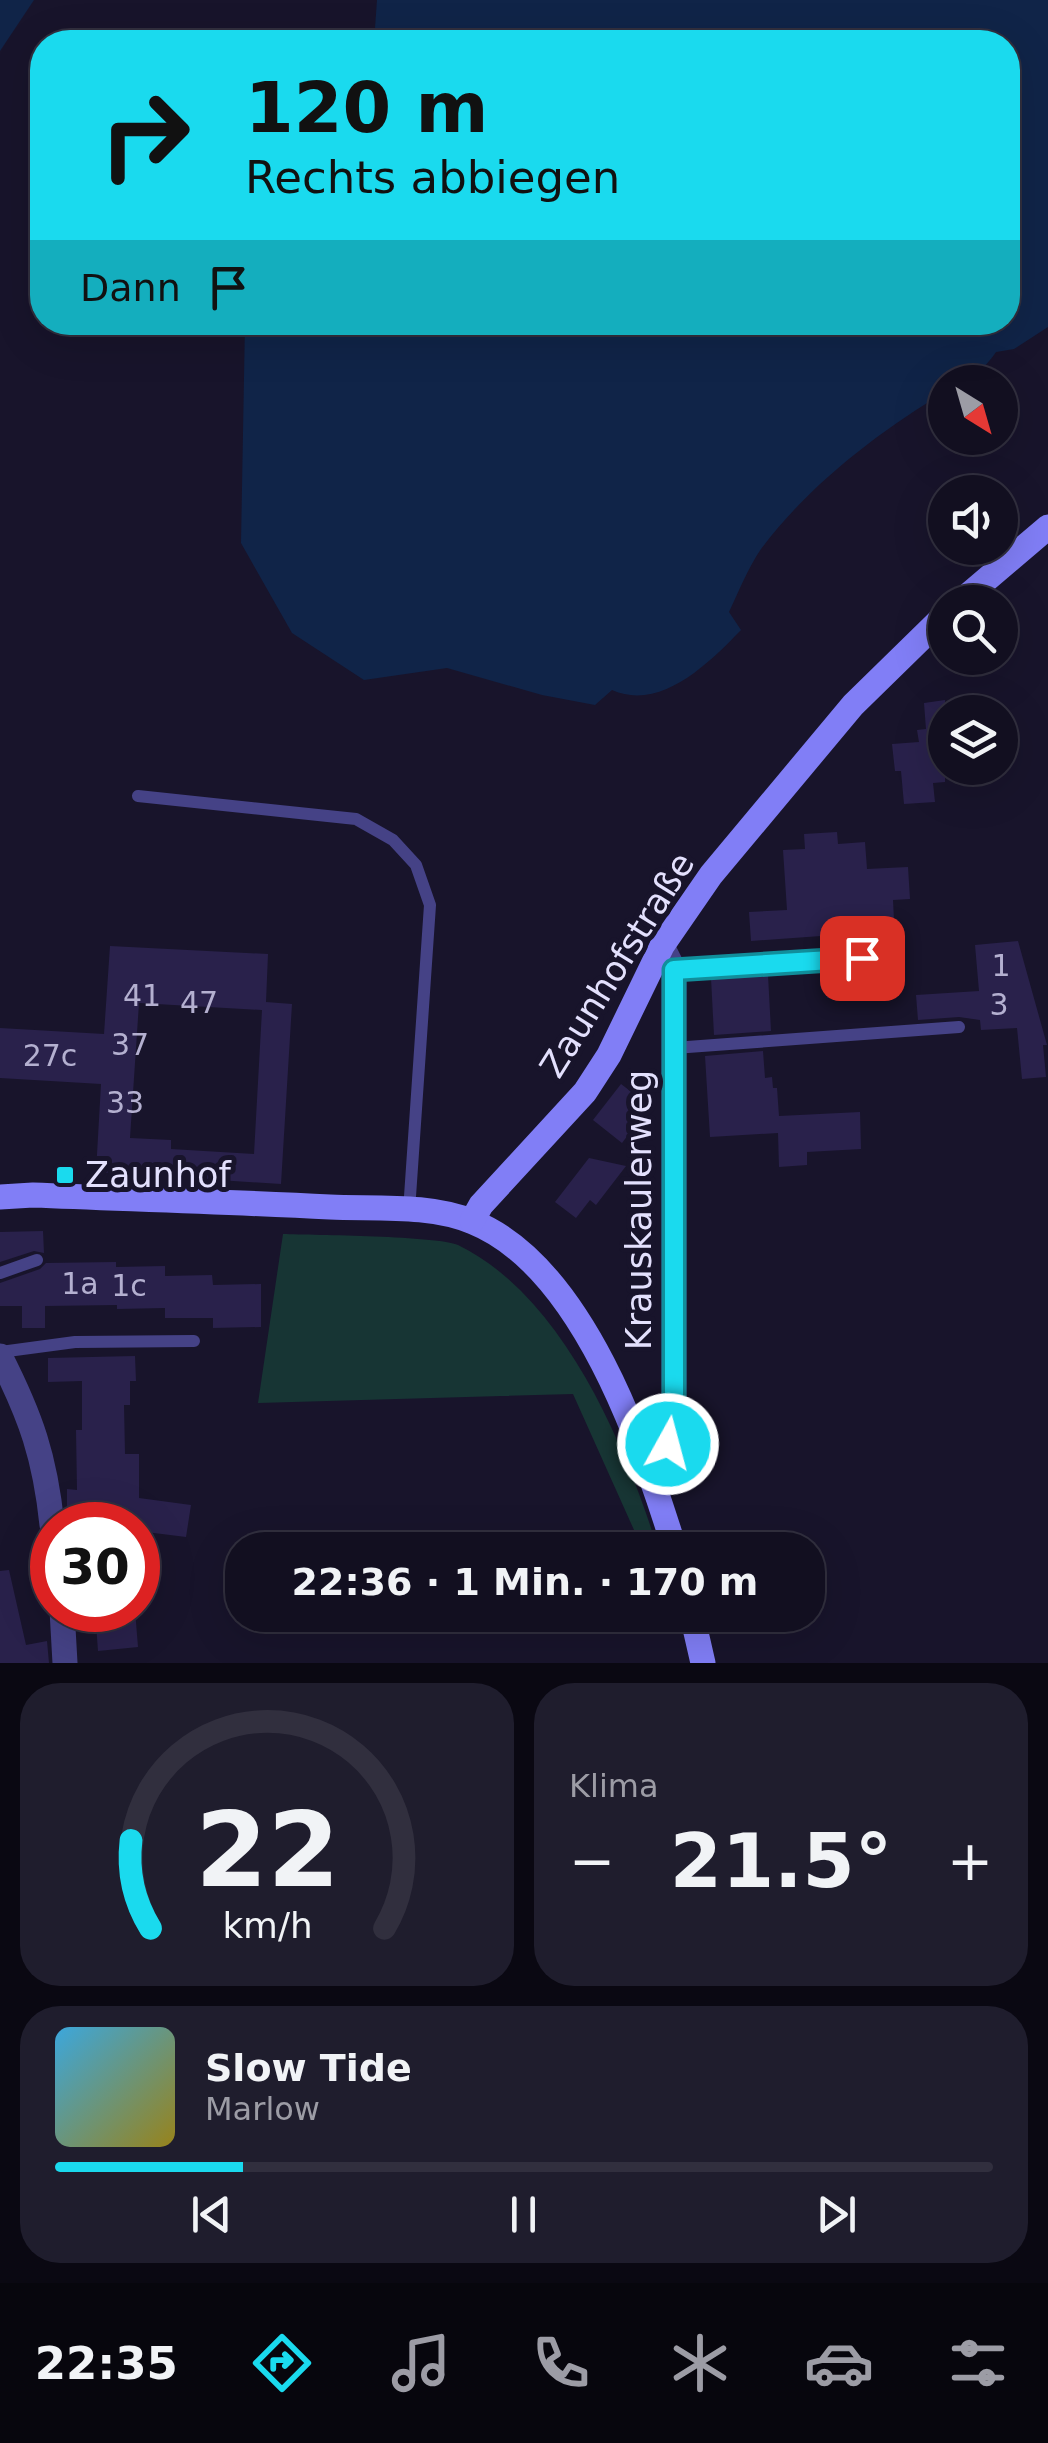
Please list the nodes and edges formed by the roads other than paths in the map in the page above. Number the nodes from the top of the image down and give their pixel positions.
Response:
1 (1048, 527) edge
2 (980, 585) edge
3 (928, 630) edge
4 (138, 796) dead end
5 (668, 958) junction
6 (862, 958) dead end
7 (959, 1027) dead end
8 (674, 1048) junction
9 (0, 1197) edge
10 (408, 1211) junction
11 (472, 1221) junction
12 (37, 1260) dead end
13 (0, 1273) edge
14 (194, 1341) dead end
15 (0, 1354) edge
16 (651, 1472) junction
17 (49, 1502) edge
18 (669, 1532) edge
19 (63, 1632) edge
20 (696, 1632) edge
21 (65, 1663) edge
22 (703, 1663) edge

1 - 2 street
3 - 5 street, Zaunhofstraße
4 - 10 lane
5 - 6 lane
5 - 8 street, Krauskaulerweg
5 - 11 street, Zaunhofstraße
7 - 8 lane
8 - 16 street, Krauskaulerweg
9 - 10 street
10 - 11 street
11 - 16 street
12 - 13 lane
14 - 15 lane
15 - 17 street
16 - 18 street
19 - 21 street
20 - 22 street

